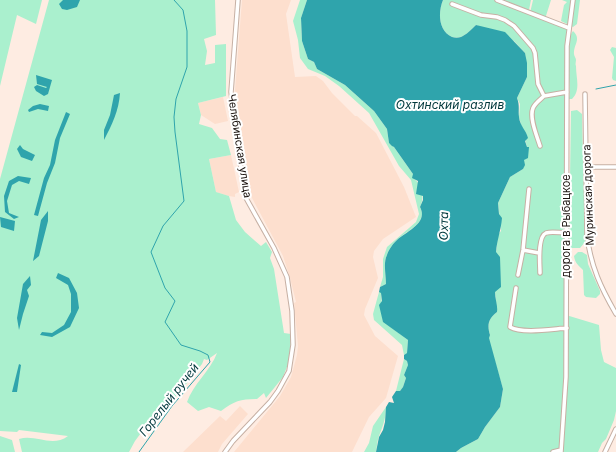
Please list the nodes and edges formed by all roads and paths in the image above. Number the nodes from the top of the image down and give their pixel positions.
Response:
1 (238, 0) edge
2 (497, 0) edge
3 (573, 0) edge
4 (452, 4) dead end
5 (569, 28) junction
6 (567, 92) junction
7 (585, 94) dead end
8 (544, 96) junction
9 (540, 146) dead end
10 (587, 167) junction
11 (616, 167) edge
12 (529, 189) dead end
13 (566, 233) junction
14 (523, 250) junction
15 (538, 253) junction
16 (540, 273) dead end
17 (518, 275) dead end
18 (516, 288) dead end
19 (616, 314) edge
20 (566, 328) junction
21 (616, 428) edge
22 (561, 451) edge
23 (225, 452) edge
24 (553, 452) edge
25 (605, 452) edge

1 - 23 street, Челябинская улица
2 - 5 street
3 - 5 street, дорога в Рыбацкое
4 - 8 street
5 - 6 street, дорога в Рыбацкое
6 - 8 street
6 - 13 street, дорога в Рыбацкое
7 - 10 street, Муринская дорога
8 - 9 street
10 - 11 street
10 - 19 street, Муринская дорога
12 - 14 street
13 - 15 street
13 - 20 street, дорога в Рыбацкое
14 - 15 street
14 - 17 street
15 - 16 street
18 - 20 street
20 - 22 street, дорога в Рыбацкое
21 - 25 street
22 - 24 street

